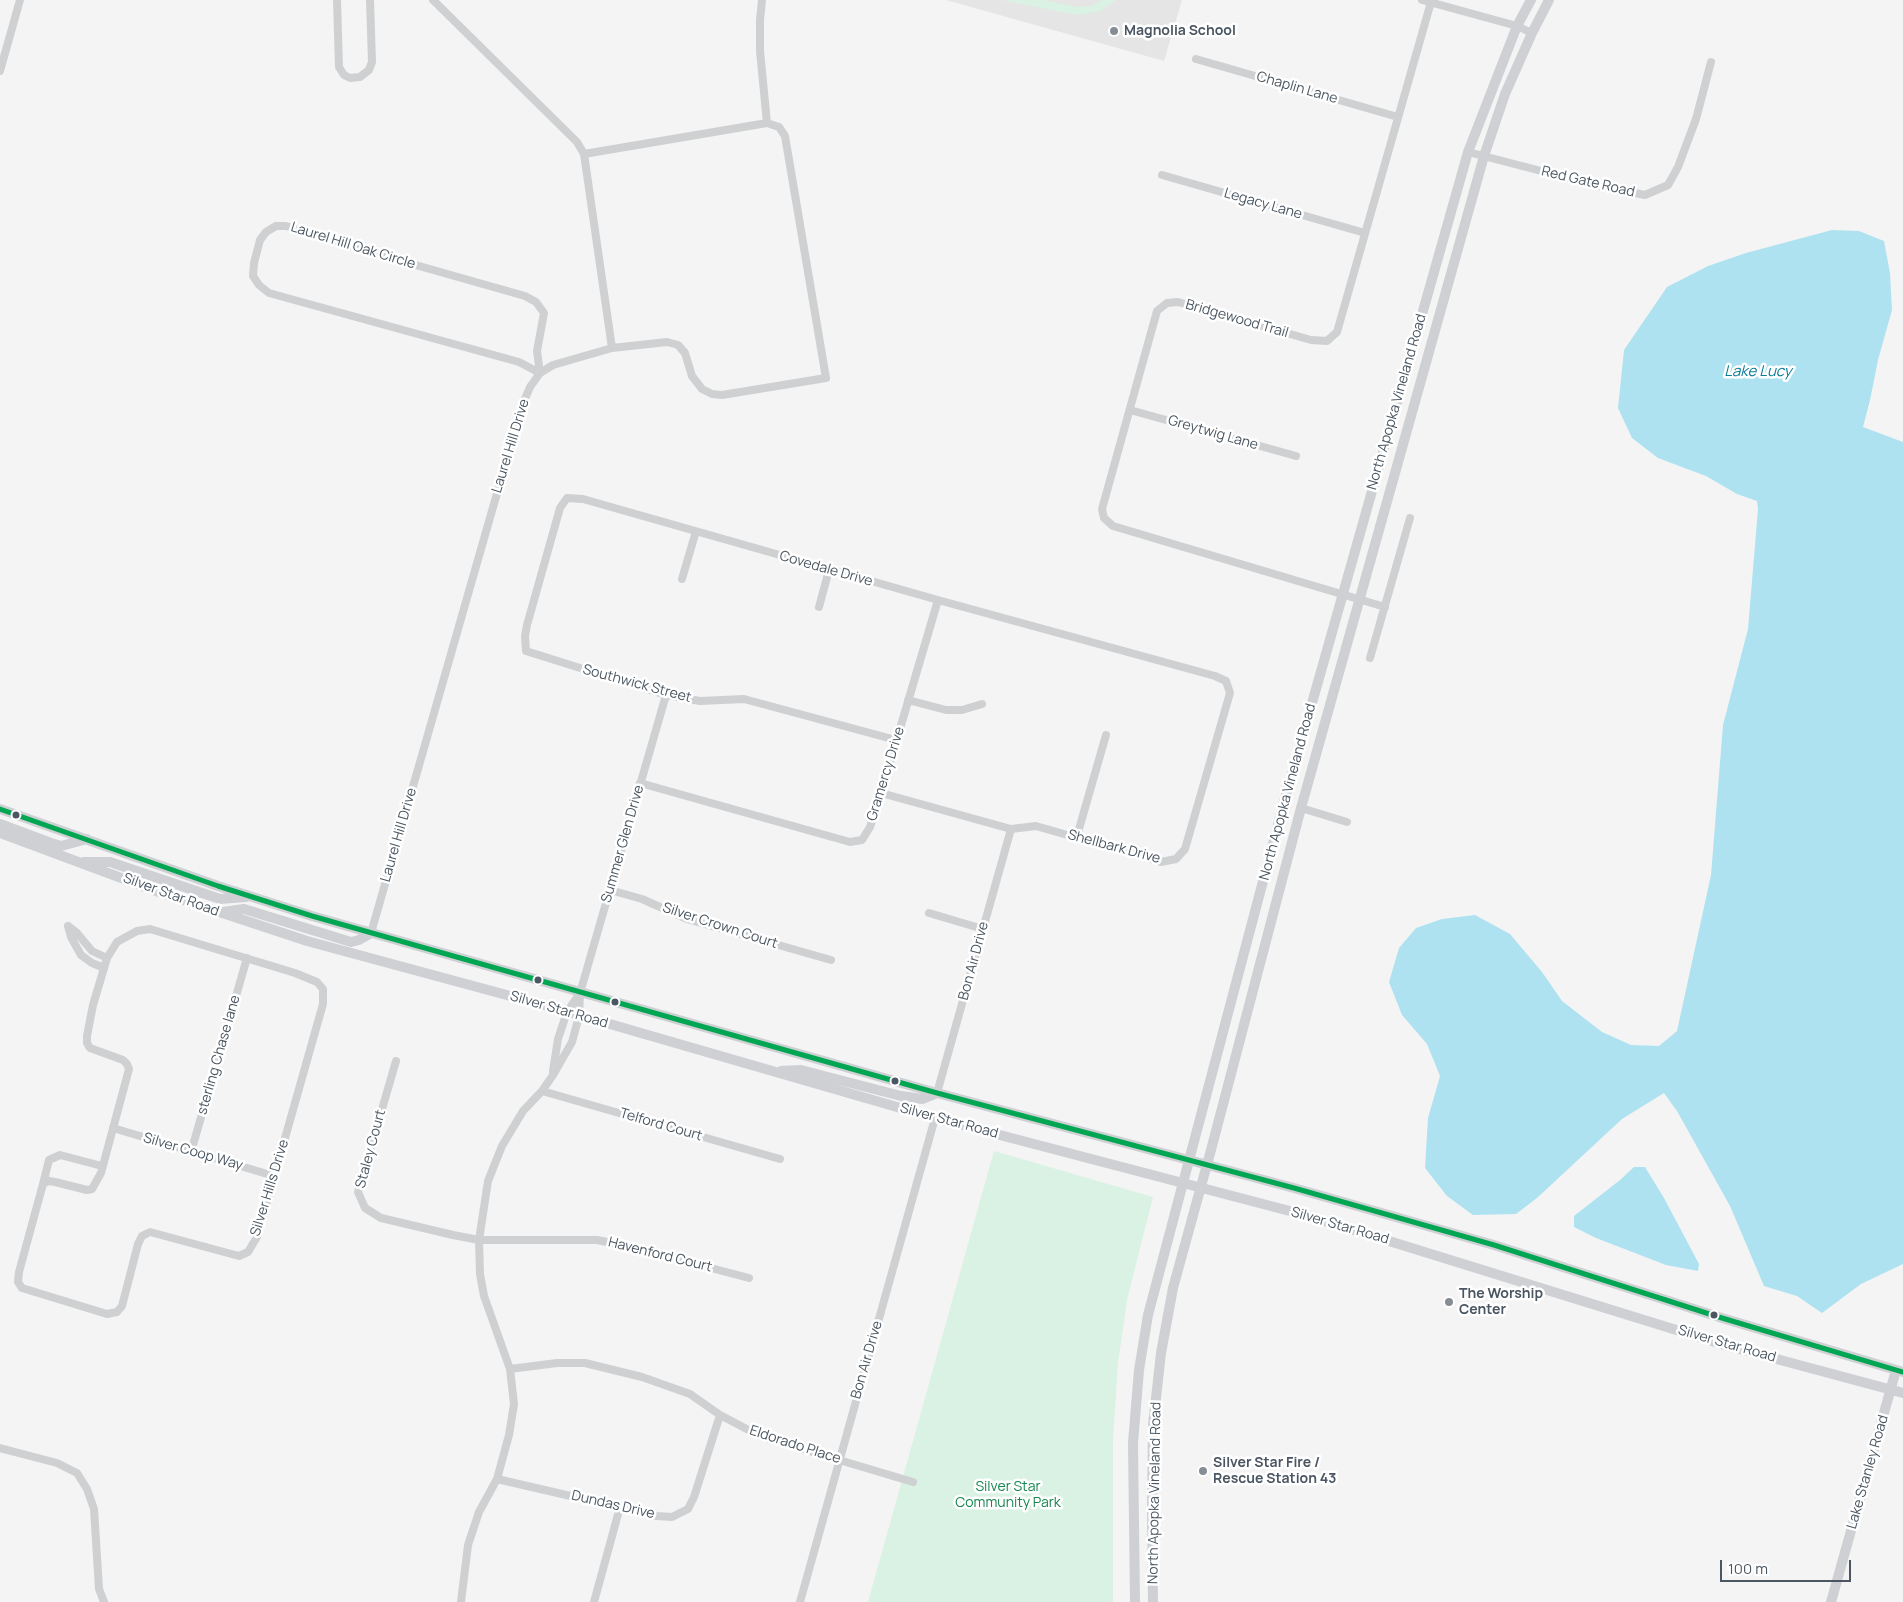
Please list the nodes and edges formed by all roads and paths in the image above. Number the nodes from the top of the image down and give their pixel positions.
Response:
1 (20, 0) edge
2 (337, 0) edge
3 (370, 0) edge
4 (433, 0) edge
5 (762, 0) edge
6 (1422, 0) edge
7 (1531, 0) edge
8 (1549, 0) edge
9 (1431, 2) junction
10 (1517, 26) junction
11 (1532, 33) junction
12 (4, 45) edge
13 (1196, 59) dead end
14 (1711, 62) dead end
15 (0, 71) edge
16 (1398, 117) junction
17 (767, 123) junction
18 (1468, 152) junction
19 (584, 154) junction
20 (1484, 156) junction
21 (1162, 175) dead end
22 (1365, 233) junction
23 (612, 348) junction
24 (540, 373) junction
25 (1130, 410) junction
26 (1296, 456) dead end
27 (1410, 518) dead end
28 (696, 531) junction
29 (830, 570) junction
30 (682, 579) dead end
31 (1343, 595) junction
32 (938, 600) junction
33 (1360, 600) junction
34 (819, 607) dead end
35 (1384, 607) junction
36 (526, 651) joint
37 (1370, 658) dead end
38 (1230, 693) joint
39 (666, 695) junction
40 (908, 700) junction
41 (982, 704) dead end
42 (1106, 735) dead end
43 (896, 740) junction
44 (640, 783) junction
45 (881, 793) junction
46 (1301, 808) junction
47 (0, 809) edge
48 (1347, 822) dead end
49 (0, 824) edge
50 (1011, 829) junction
51 (0, 833) edge
52 (1077, 836) junction
53 (87, 839) junction
54 (80, 862) junction
55 (610, 890) junction
56 (252, 897) junction
57 (219, 913) junction
58 (929, 913) dead end
59 (983, 929) junction
60 (371, 933) junction
61 (107, 958) junction
62 (247, 958) junction
63 (831, 960) dead end
64 (104, 968) junction
65 (580, 993) junction
66 (567, 1012) junction
67 (579, 1016) junction
68 (396, 1061) dead end
69 (772, 1071) junction
70 (553, 1075) junction
71 (542, 1092) junction
72 (937, 1093) junction
73 (935, 1118) junction
74 (113, 1128) junction
75 (191, 1152) junction
76 (780, 1159) dead end
77 (1190, 1160) junction
78 (1208, 1164) junction
79 (102, 1166) junction
80 (274, 1176) junction
81 (1184, 1182) junction
82 (43, 1184) junction
83 (1201, 1187) junction
84 (479, 1240) junction
85 (749, 1278) dead end
86 (510, 1369) junction
87 (1899, 1371) edge
88 (1890, 1390) junction
89 (1903, 1393) edge
90 (720, 1415) junction
91 (0, 1448) edge
92 (840, 1460) junction
93 (497, 1479) junction
94 (913, 1482) dead end
95 (620, 1507) junction
96 (104, 1602) edge
97 (461, 1602) edge
98 (594, 1602) edge
99 (800, 1602) edge
100 (1135, 1602) edge
101 (1153, 1602) edge
102 (1831, 1602) edge

1 - 12 street
2 - 3 street
4 - 19 street
5 - 17 street
6 - 9 street
7 - 10 main road, North Apopka Vineland Road
8 - 11 main road, North Apopka Vineland Road
9 - 10 street
9 - 16 street, Bridgewood Trail
10 - 11 street
10 - 18 main road, North Apopka Vineland Road
11 - 20 main road, North Apopka Vineland Road
12 - 15 street
13 - 16 street, Chaplin Lane
14 - 20 street, Red Gate Road
16 - 22 street, Bridgewood Trail
17 - 19 street
17 - 23 street
18 - 20 street, Red Gate Road
18 - 31 main road, North Apopka Vineland Road
19 - 23 street
20 - 33 main road, North Apopka Vineland Road
21 - 22 street, Legacy Lane
22 - 25 street, Bridgewood Trail
23 - 24 street
24 - 24 street, Laurel Hill Oak Circle
24 - 60 street, Laurel Hill Drive
25 - 26 street, Greytwig Lane
25 - 31 street, Bridgewood Trail
27 - 35 street
28 - 29 street, Covedale Drive
28 - 30 street
28 - 36 street, Covedale Drive
29 - 32 street, Covedale Drive
29 - 34 street
31 - 33 street, Bridgewood Trail
31 - 77 main road, North Apopka Vineland Road
32 - 38 street, Covedale Drive
32 - 40 street, Gramercy Drive
33 - 35 street, Bridgewood Trail
33 - 46 main road, North Apopka Vineland Road
35 - 37 street
36 - 39 street, Southwick Street
38 - 52 street, Shellbark Drive
39 - 43 street, Southwick Street
39 - 44 street, Summer Glen Drive
40 - 41 street
40 - 43 street, Gramercy Drive
42 - 52 street
43 - 45 street, Gramercy Drive
44 - 45 street, Gramercy Drive
44 - 55 street, Summer Glen Drive
45 - 50 street, Shellbark Drive
46 - 48 street
46 - 78 main road, North Apopka Vineland Road
47 - 53 main road, Silver Star Road
49 - 53 main road
50 - 52 street, Shellbark Drive
50 - 59 street, Bon Air Drive
51 - 54 main road, Silver Star Road
53 - 56 main road, Silver Star Road
54 - 56 main road
54 - 57 main road, Silver Star Road
55 - 63 street, Silver Crown Court
55 - 65 street, Summer Glen Drive
56 - 60 main road, Silver Star Road
57 - 60 main road
57 - 66 main road, Silver Star Road
58 - 59 street
59 - 72 street, Bon Air Drive
60 - 65 main road, Silver Star Road
61 - 62 street, Silver Hills Drive
61 - 64 street, Silver Hills Drive
61 - 64 street
62 - 75 street, sterling Chase lane
62 - 80 street, Silver Hills Drive
64 - 74 street, Silver Hills Drive
65 - 66 street
65 - 67 street
65 - 72 main road, Silver Star Road
66 - 67 main road, Silver Star Road
66 - 70 street
67 - 69 main road, Silver Star Road
67 - 70 street
68 - 84 street, Staley Court
69 - 72 main road
69 - 73 main road, Silver Star Road
70 - 71 street
71 - 76 street, Telford Court
71 - 84 street
72 - 77 main road, Silver Star Road
73 - 81 main road, Silver Star Road
73 - 92 street, Bon Air Drive
74 - 75 street, Silver Coop Way
74 - 79 street, Silver Hills Drive
75 - 80 street, Silver Coop Way
77 - 78 main road, Silver Star Road
77 - 81 main road, North Apopka Vineland Road
78 - 83 main road, North Apopka Vineland Road
78 - 87 main road, Silver Star Road
79 - 82 street, Silver Hills Drive
79 - 82 street
80 - 82 street, Silver Hills Drive
81 - 83 main road, Silver Star Road
81 - 100 main road, North Apopka Vineland Road
83 - 88 main road, Silver Star Road
83 - 101 main road, North Apopka Vineland Road
84 - 85 street, Havenford Court
84 - 86 street
86 - 90 street, Eldorado Place
86 - 93 street
87 - 88 main road, Lake Stanley Road
88 - 89 main road, Silver Star Road
88 - 102 main road, Lake Stanley Road
90 - 92 street, Eldorado Place
90 - 95 street, Dundas Drive
91 - 96 street
92 - 94 street, Eldorado Place
92 - 99 street, Bon Air Drive
93 - 95 street, Dundas Drive
93 - 97 street
95 - 98 street

